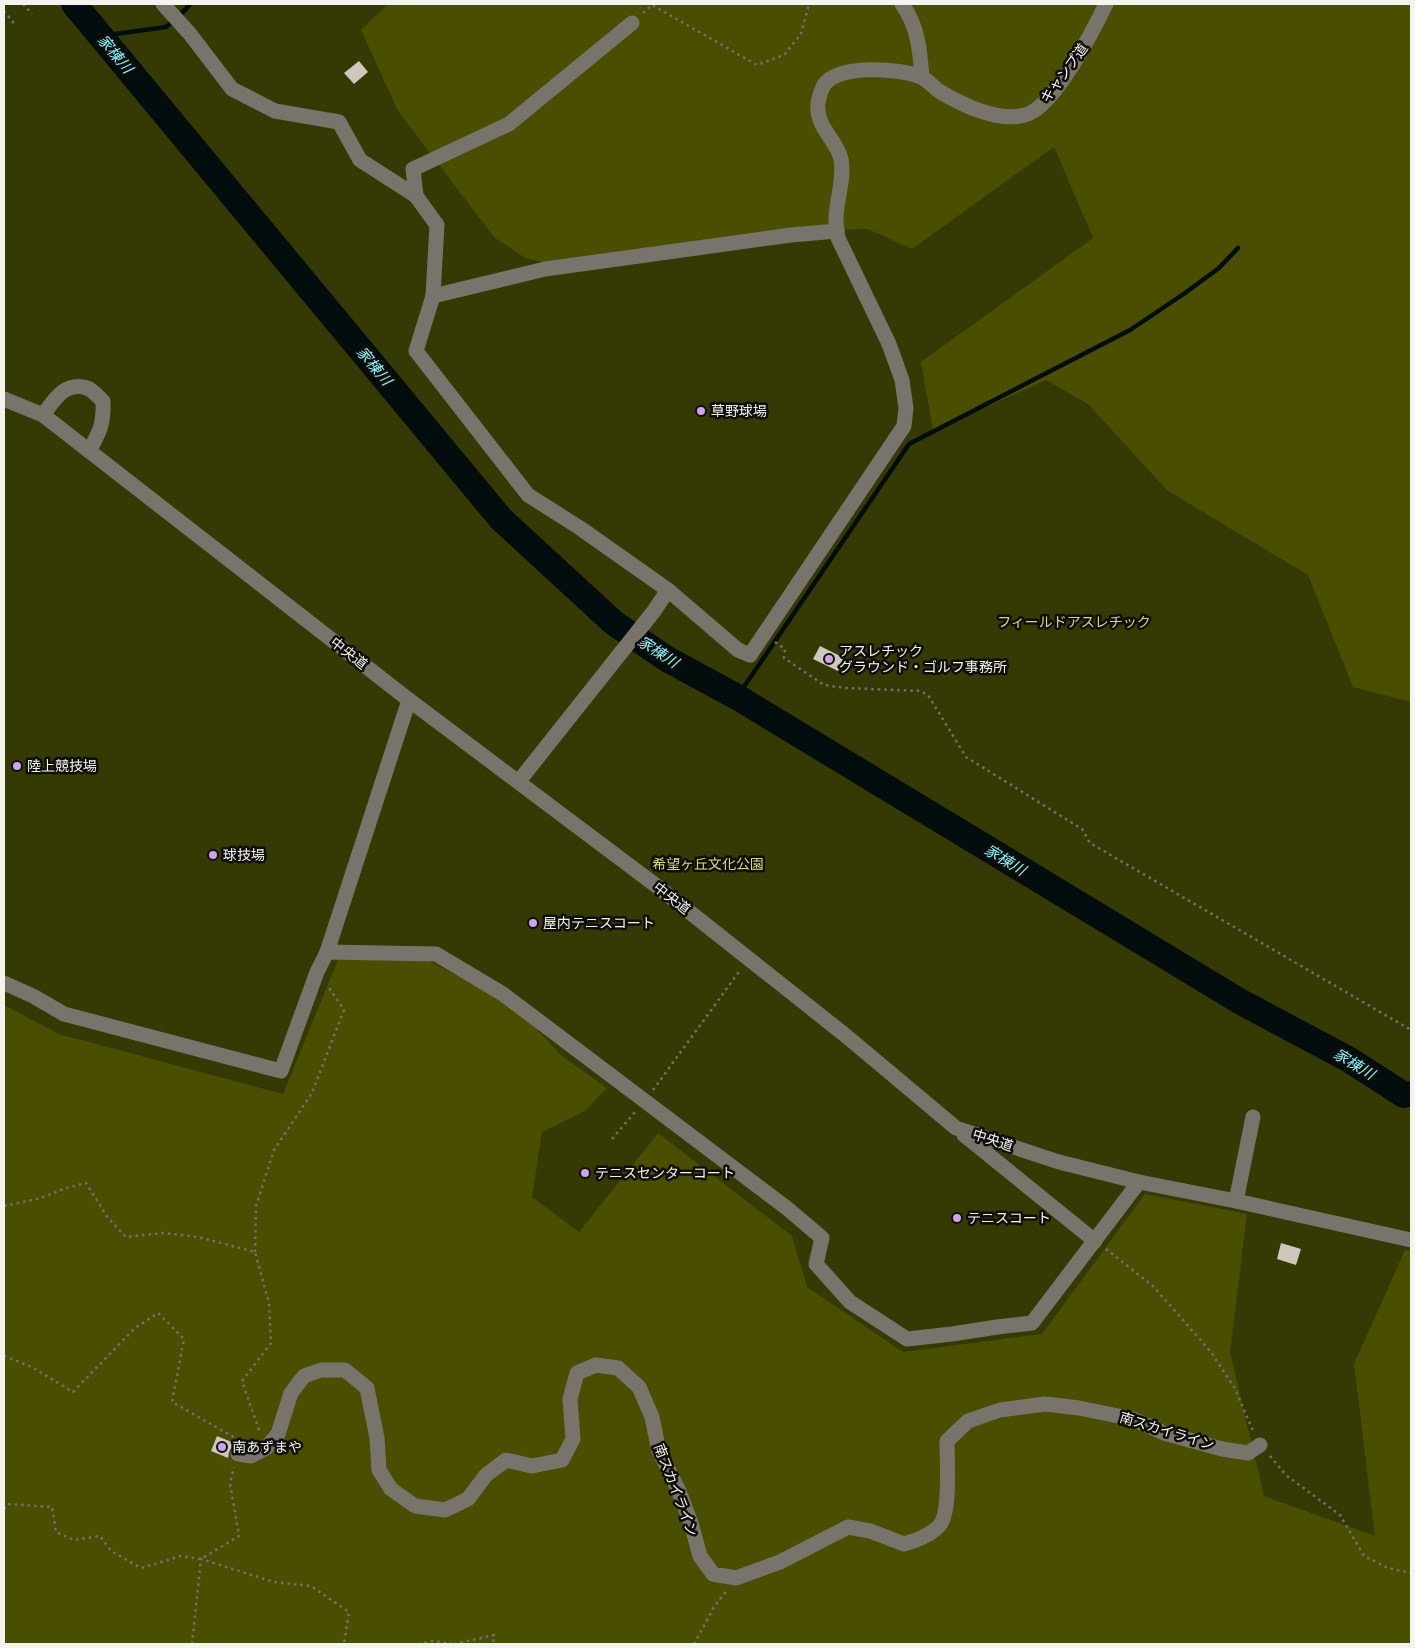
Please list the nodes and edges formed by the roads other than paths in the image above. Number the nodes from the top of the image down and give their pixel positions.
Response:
1 (163, 4) edge
2 (902, 4) edge
3 (1106, 4) edge
4 (632, 23) road end
5 (922, 77) junction
6 (416, 196) junction
7 (837, 231) junction
8 (433, 296) junction
9 (4, 399) edge
10 (43, 415) junction
11 (89, 451) junction
12 (668, 590) junction
13 (409, 700) junction
14 (519, 781) junction
15 (327, 952) junction
16 (4, 983) edge
17 (1253, 1117) dead end
18 (956, 1128) junction
19 (1139, 1182) junction
20 (1236, 1201) junction
21 (1411, 1240) edge
22 (1095, 1241) junction
23 (1260, 1445) road end
24 (238, 1454) road end

1 - 6 lane
2 - 5 lane
3 - 5 lane, キャンプ道
4 - 6 lane
5 - 7 lane
6 - 8 lane
7 - 8 lane
7 - 12 lane
8 - 12 lane
9 - 10 lane, 中央道
10 - 11 lane, 中央道
10 - 11 lane
11 - 13 lane, 中央道
12 - 14 lane
13 - 14 lane, 中央道
13 - 15 lane
14 - 18 lane, 中央道
15 - 16 lane
15 - 22 lane
17 - 20 lane
18 - 19 lane, 中央道
18 - 22 lane
19 - 20 lane, 中央道
19 - 22 lane
20 - 21 lane, 中央道
23 - 24 lane, 南スカイライン

